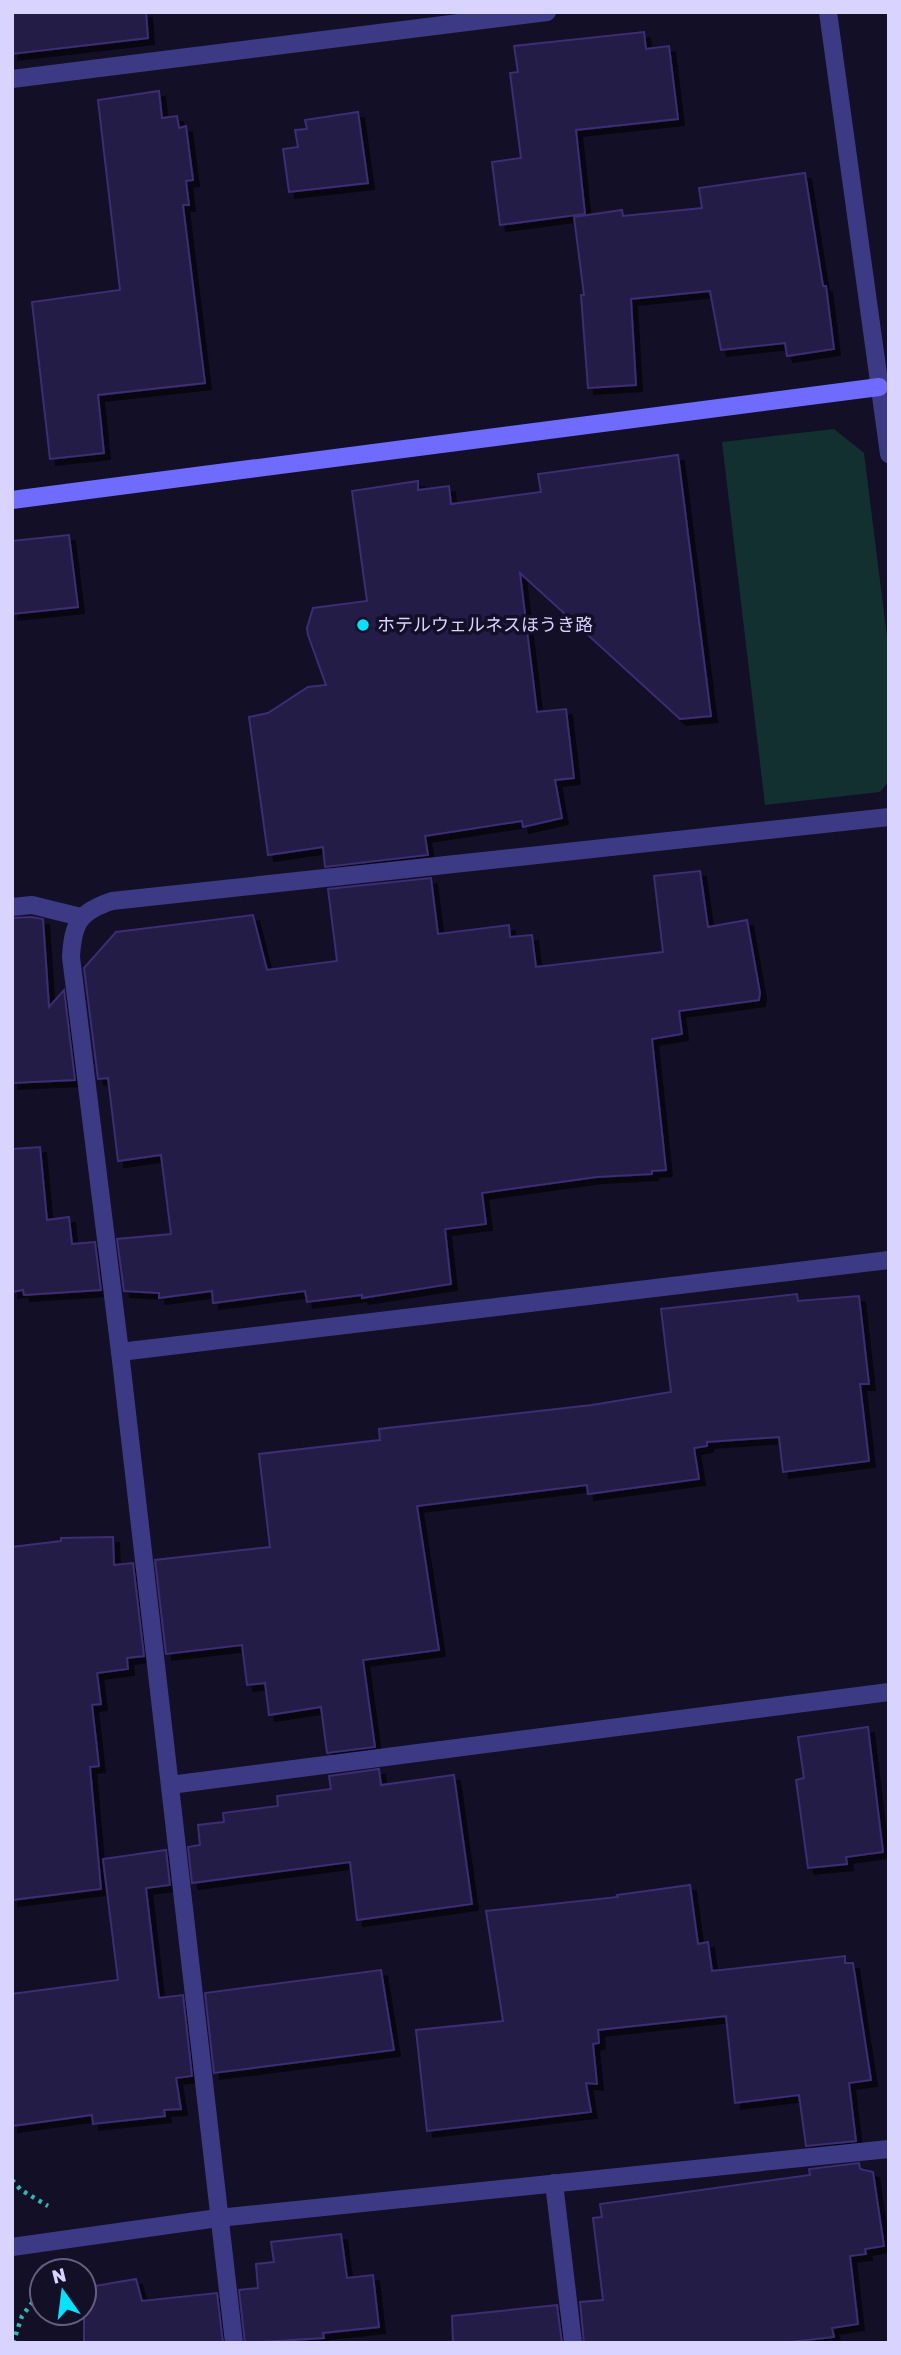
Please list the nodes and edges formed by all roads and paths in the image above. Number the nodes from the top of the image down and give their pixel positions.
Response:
1 (547, 12) edge
2 (828, 12) edge
3 (12, 79) edge
4 (879, 387) junction
5 (889, 454) edge
6 (12, 500) edge
7 (889, 817) edge
8 (12, 907) edge
9 (81, 917) junction
10 (889, 1260) edge
11 (120, 1352) junction
12 (889, 1692) edge
13 (170, 1784) junction
14 (889, 2149) edge
15 (554, 2183) junction
16 (218, 2218) junction
17 (12, 2247) edge
18 (28, 2308) edge
19 (13, 2343) edge
20 (234, 2343) edge
21 (573, 2343) edge

1 - 3 street
2 - 4 street
4 - 5 street
4 - 6 street
7 - 9 street
8 - 9 street
9 - 11 street
10 - 11 street
11 - 13 street
12 - 13 street
13 - 16 street
14 - 15 street
15 - 16 street
15 - 21 street
16 - 17 street
16 - 20 street
18 - 19 path

